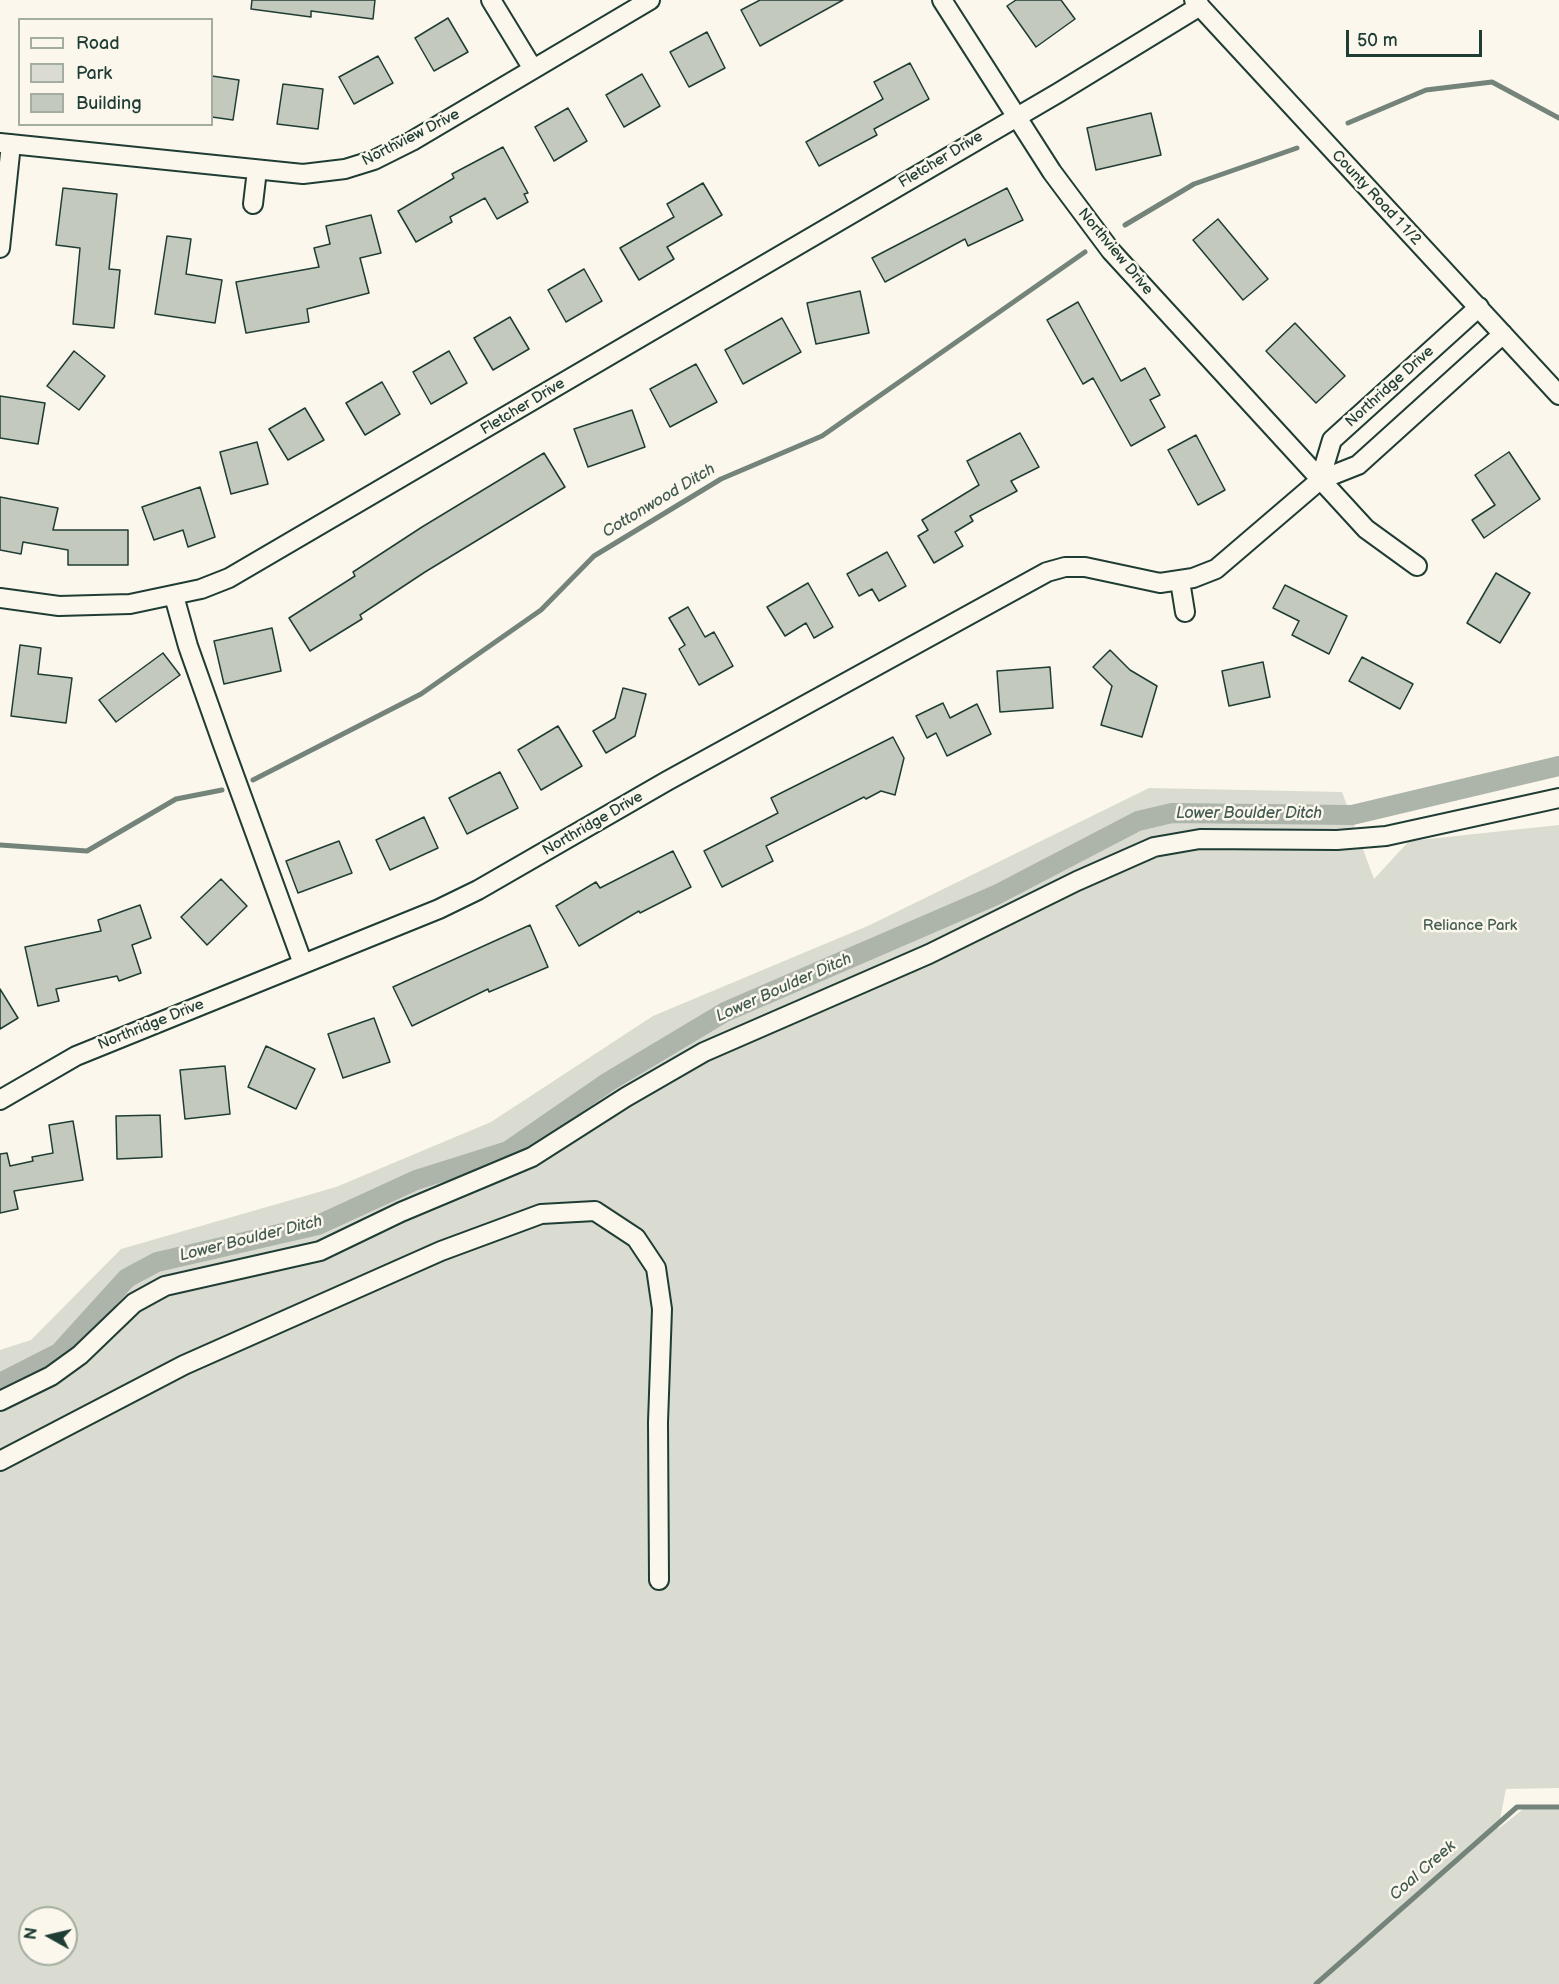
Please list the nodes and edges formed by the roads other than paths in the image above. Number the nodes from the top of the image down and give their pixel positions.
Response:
1 (491, 0) edge
2 (650, 0) edge
3 (942, 0) edge
4 (1197, 3) edge
5 (533, 69) junction
6 (1017, 116) junction
7 (5, 144) edge
8 (257, 170) junction
9 (253, 204) dead end
10 (0, 248) edge
11 (1479, 307) junction
12 (1503, 334) junction
13 (1559, 395) edge
14 (1320, 480) junction
15 (1417, 566) dead end
16 (1180, 581) junction
17 (174, 596) junction
18 (0, 598) edge
19 (1185, 612) dead end
20 (1559, 798) edge
21 (303, 964) junction
22 (0, 1100) edge
23 (0, 1401) edge
24 (0, 1461) edge
25 (658, 1581) dead end

1 - 5 street
2 - 5 street, Northview Drive
3 - 6 street, Northview Drive
4 - 6 street, Fletcher Drive
4 - 11 street, County Road 1 1/2
5 - 8 street, Northview Drive
6 - 14 street, Northview Drive
6 - 17 street, Fletcher Drive
7 - 8 street, Northview Drive
7 - 10 street
8 - 9 street
11 - 12 street, County Road 1 1/2
11 - 14 street, Northridge Drive
12 - 13 street, County Road 1 1/2
12 - 14 street, Northridge Drive
14 - 15 street, Northview Drive
14 - 16 street, Northridge Drive
16 - 19 street
16 - 21 street, Northridge Drive
17 - 18 street, Fletcher Drive
17 - 21 street
20 - 23 street
21 - 22 street, Northridge Drive
24 - 25 street

